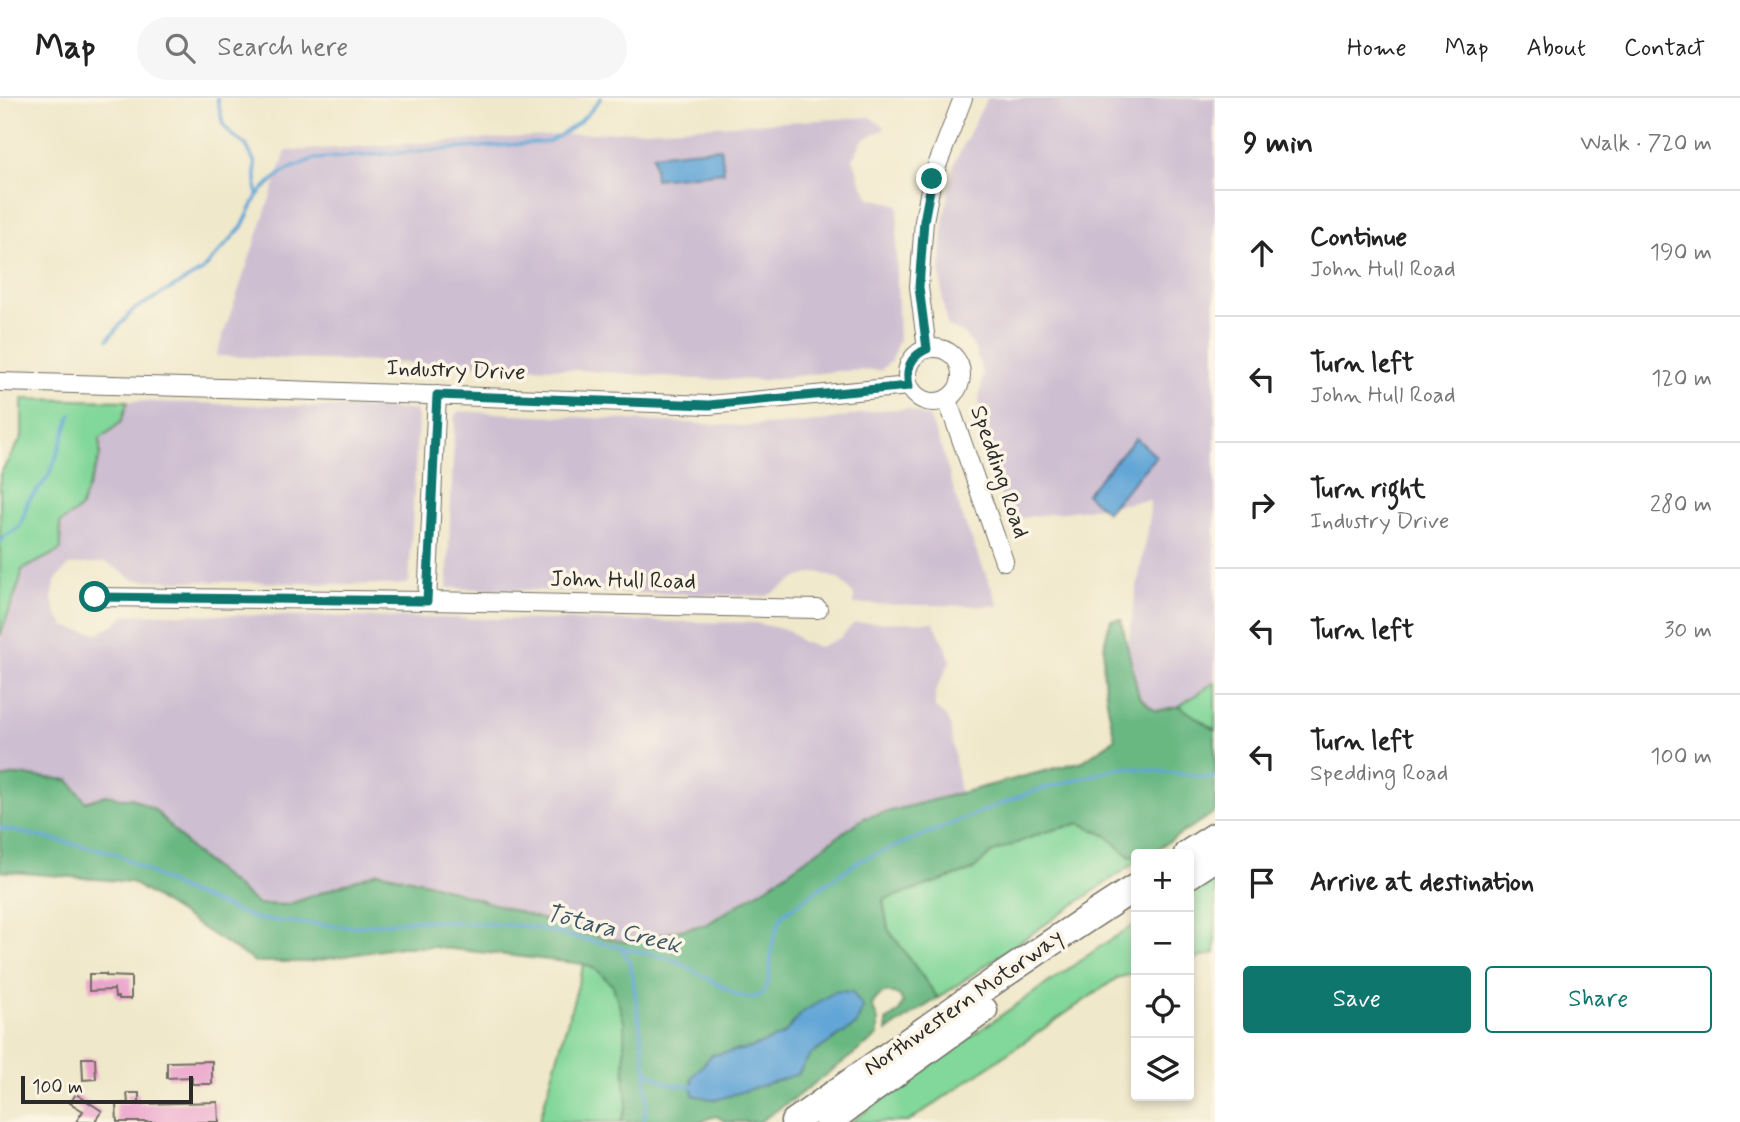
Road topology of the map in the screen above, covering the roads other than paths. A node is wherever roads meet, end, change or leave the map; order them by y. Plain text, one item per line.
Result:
1 (964, 98) edge
2 (927, 349) junction
3 (0, 383) edge
4 (909, 386) junction
5 (437, 395) junction
6 (947, 399) junction
7 (1004, 561) dead end
8 (95, 597) dead end
9 (427, 601) junction
10 (818, 609) dead end
11 (1215, 836) edge
12 (1194, 850) edge
13 (1215, 858) edge
14 (1194, 872) edge
15 (1131, 890) edge
16 (1131, 911) edge
17 (794, 1122) edge
18 (828, 1122) edge

1 - 2 street
2 - 4 street
2 - 6 street
3 - 5 street, Industry Drive
4 - 5 street, Industry Drive
4 - 6 street
5 - 9 street
6 - 7 street, Spedding Road
8 - 9 street, John Hull Road
9 - 10 street, John Hull Road
11 - 12 highway
13 - 14 highway
15 - 17 highway, Northwestern Motorway
16 - 18 highway, Northwestern Motorway

